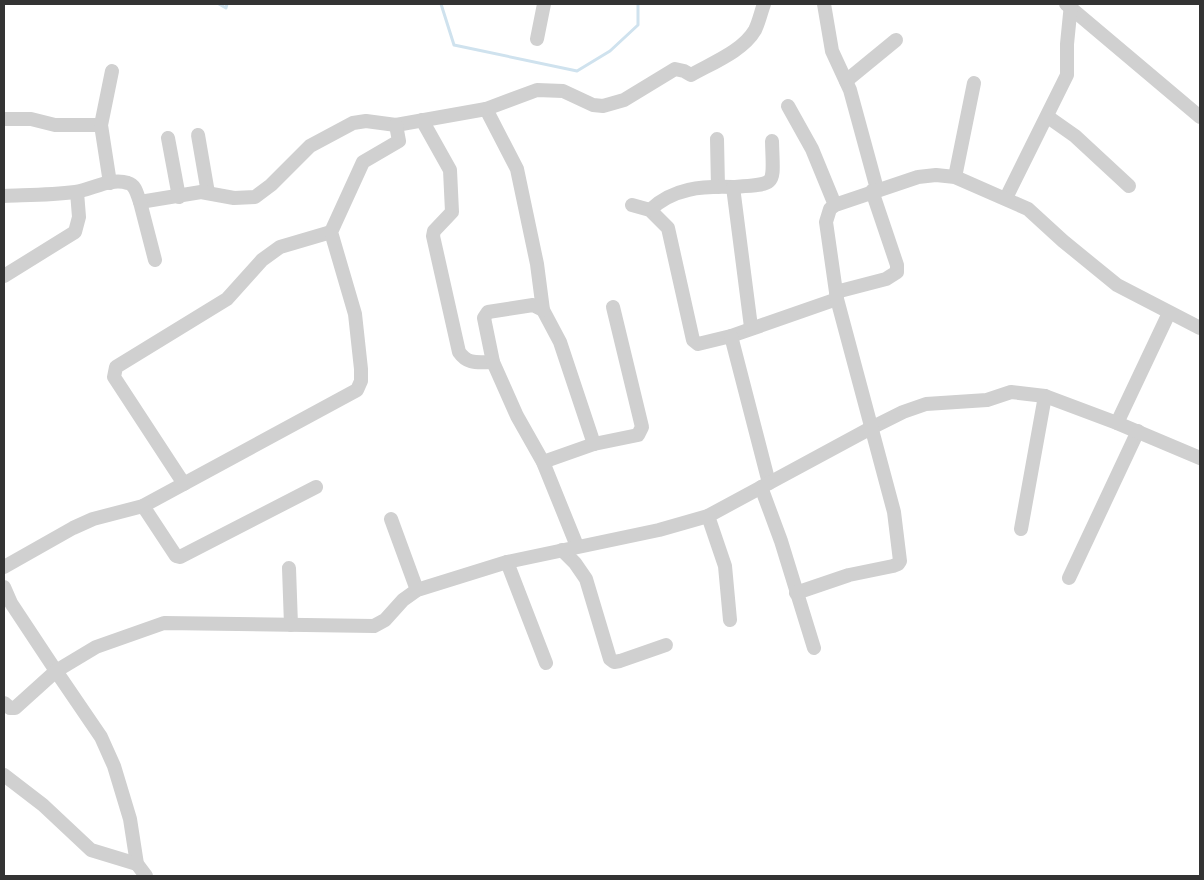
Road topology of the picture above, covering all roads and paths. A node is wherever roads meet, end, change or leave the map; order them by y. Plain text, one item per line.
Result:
1 (544, 4) edge
2 (764, 4) edge
3 (824, 4) edge
4 (1069, 5) edge
5 (537, 39) dead end
6 (896, 40) dead end
7 (112, 71) dead end
8 (846, 81) junction
9 (974, 83) dead end
10 (788, 106) dead end
11 (486, 109) junction
12 (1048, 117) junction
13 (1200, 118) edge
14 (4, 120) edge
15 (422, 120) junction
16 (102, 125) junction
17 (396, 125) junction
18 (198, 135) dead end
19 (168, 138) dead end
20 (717, 139) dead end
21 (772, 141) dead end
22 (955, 177) junction
23 (110, 183) junction
24 (1129, 186) dead end
25 (718, 187) junction
26 (733, 188) junction
27 (874, 190) junction
28 (77, 192) junction
29 (208, 193) junction
30 (4, 196) edge
31 (179, 197) junction
32 (1006, 198) junction
33 (140, 202) junction
34 (632, 205) dead end
35 (835, 205) junction
36 (650, 210) junction
37 (331, 232) junction
38 (155, 260) dead end
39 (4, 276) edge
40 (836, 295) junction
41 (613, 307) dead end
42 (543, 310) junction
43 (1169, 313) junction
44 (751, 328) junction
45 (1200, 328) edge
46 (731, 336) junction
47 (493, 362) junction
48 (1045, 396) junction
49 (1117, 423) junction
50 (871, 428) junction
51 (1138, 432) junction
52 (594, 444) junction
53 (1200, 458) edge
54 (542, 462) junction
55 (184, 484) junction
56 (765, 485) junction
57 (316, 488) dead end
58 (142, 506) junction
59 (708, 516) junction
60 (390, 519) dead end
61 (1021, 529) dead end
62 (577, 546) junction
63 (562, 550) junction
64 (507, 562) junction
65 (4, 567) edge
66 (289, 568) dead end
67 (1069, 578) dead end
68 (4, 587) edge
69 (417, 590) junction
70 (796, 593) junction
71 (7, 605) edge
72 (730, 620) dead end
73 (291, 625) junction
74 (666, 645) dead end
75 (814, 648) dead end
76 (546, 663) dead end
77 (56, 671) junction
78 (4, 703) edge
79 (4, 776) edge
80 (137, 864) junction
81 (146, 876) edge

1 - 5 street
2 - 11 street
3 - 8 street
4 - 12 street
4 - 13 street
6 - 8 street
7 - 16 street
8 - 27 street
9 - 22 street
10 - 35 street
11 - 15 street
11 - 42 street
12 - 24 street
12 - 32 street
14 - 16 street
15 - 17 street
15 - 47 street
16 - 23 street
17 - 29 street
17 - 37 street
18 - 29 street
19 - 31 street
20 - 25 street
21 - 26 street
22 - 27 street
22 - 32 street
23 - 28 street
23 - 33 street
25 - 26 street
25 - 36 street
26 - 44 street
27 - 35 street
27 - 40 street
28 - 30 street
28 - 39 street
29 - 31 street
31 - 33 street
32 - 43 street
33 - 38 street
34 - 36 street
35 - 40 street
36 - 46 street
37 - 55 street
37 - 55 street
40 - 44 street
40 - 50 street
41 - 52 street
42 - 47 street
42 - 52 street
43 - 45 street
43 - 49 street
44 - 46 street
46 - 56 street
47 - 54 street
48 - 49 street
48 - 50 street
48 - 61 street
49 - 51 street
50 - 56 street
50 - 70 street
51 - 53 street
51 - 67 street
52 - 54 street
54 - 62 street
55 - 58 street
56 - 59 street
56 - 70 street
57 - 58 street
58 - 65 street
59 - 62 street
59 - 72 street
60 - 69 street
62 - 63 street
63 - 64 street
63 - 74 street
64 - 69 street
64 - 76 street
66 - 73 street
68 - 71 street
69 - 73 street
70 - 75 street
71 - 77 street
73 - 77 street
77 - 78 street
77 - 80 street
79 - 80 street
80 - 81 street

